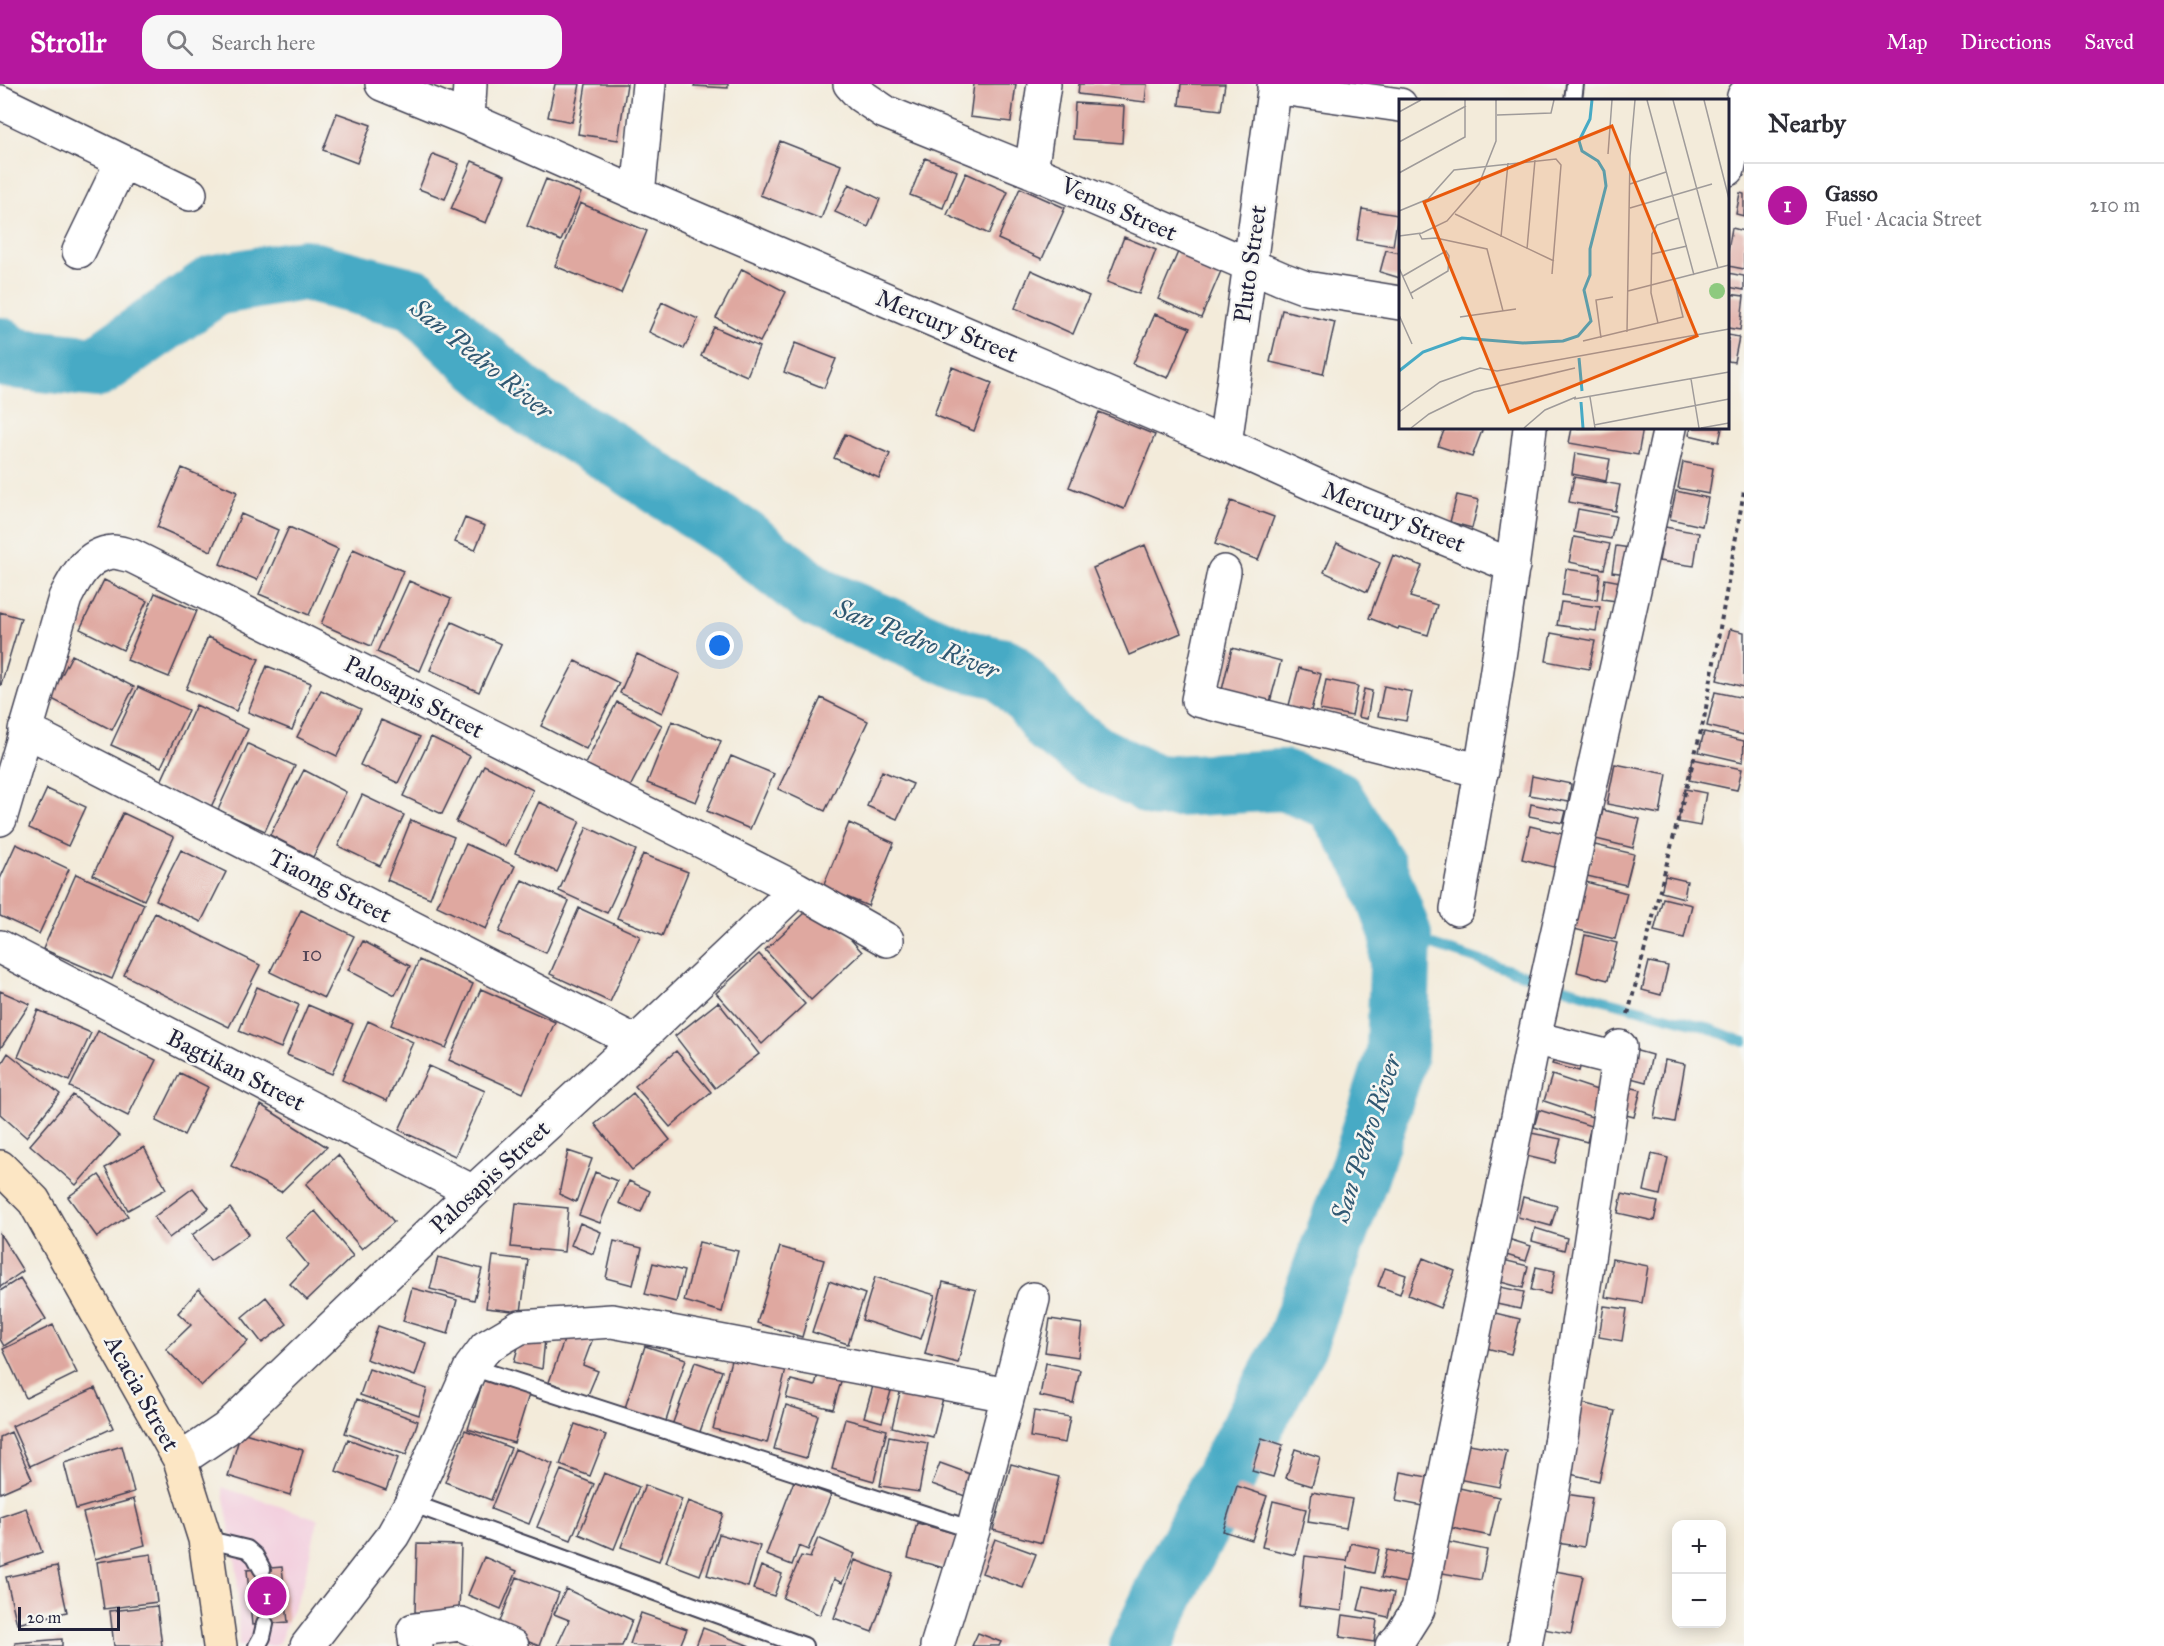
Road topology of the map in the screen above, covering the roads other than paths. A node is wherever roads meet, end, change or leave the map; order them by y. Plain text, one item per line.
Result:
1 (382, 84) edge
2 (470, 84) edge
3 (650, 84) edge
4 (850, 84) edge
5 (1044, 84) edge
6 (1575, 84) edge
7 (1275, 85) edge
8 (1744, 96) edge
9 (1573, 99) edge
10 (0, 102) edge
11 (1399, 105) edge
12 (468, 119) junction
13 (122, 162) junction
14 (1729, 164) edge
15 (1032, 171) junction
16 (190, 194) dead end
17 (638, 194) junction
18 (79, 251) dead end
19 (1249, 266) junction
20 (1399, 303) edge
21 (1530, 429) edge
22 (1670, 429) edge
23 (1225, 444) junction
24 (1513, 566) junction
25 (1224, 572) dead end
26 (25, 730) junction
27 (1482, 771) junction
28 (0, 819) edge
29 (796, 888) junction
30 (1457, 909) dead end
31 (887, 940) dead end
32 (0, 947) edge
33 (1536, 1029) junction
34 (636, 1042) junction
35 (0, 1167) edge
36 (473, 1192) junction
37 (1033, 1299) dead end
38 (471, 1366) junction
39 (1008, 1395) junction
40 (180, 1460) junction
41 (411, 1503) junction
42 (973, 1530) junction
43 (205, 1539) junction
44 (262, 1569) dead end
45 (265, 1624) dead end
46 (220, 1646) edge
47 (257, 1646) edge
48 (307, 1646) edge
49 (416, 1646) edge
50 (512, 1646) edge
51 (804, 1646) edge
52 (938, 1646) edge
53 (1392, 1646) edge
54 (1525, 1646) edge

1 - 12 street, Mercury Street
2 - 12 street
3 - 17 street
4 - 15 street, Venus Street
5 - 15 street
6 - 9 lane
7 - 11 street
7 - 19 street, Pluto Street
8 - 14 street
10 - 13 street
12 - 17 street, Mercury Street
13 - 16 street
13 - 18 street
15 - 19 street, Venus Street
17 - 23 street, Mercury Street
19 - 20 street, Venus Street
19 - 23 street, Pluto Street
21 - 24 street
22 - 33 street
23 - 24 street, Mercury Street
24 - 27 street
25 - 27 street
26 - 28 street
26 - 29 street, Palosapis Street
26 - 34 street, Tiaong Street
27 - 30 street
29 - 31 street, Palosapis Street
29 - 34 street, Palosapis Street
32 - 36 street, Bagtikan Street
33 - 53 street
33 - 54 street
34 - 36 street, Palosapis Street
35 - 40 main road, Acacia Street
36 - 40 street, Palosapis Street
37 - 39 street
38 - 39 street
38 - 41 street
38 - 42 lane
39 - 42 street
40 - 43 main road, Acacia Street
41 - 48 street
41 - 51 lane
42 - 52 street
43 - 44 lane
43 - 46 main road, Acacia Street
45 - 47 lane
49 - 50 street

